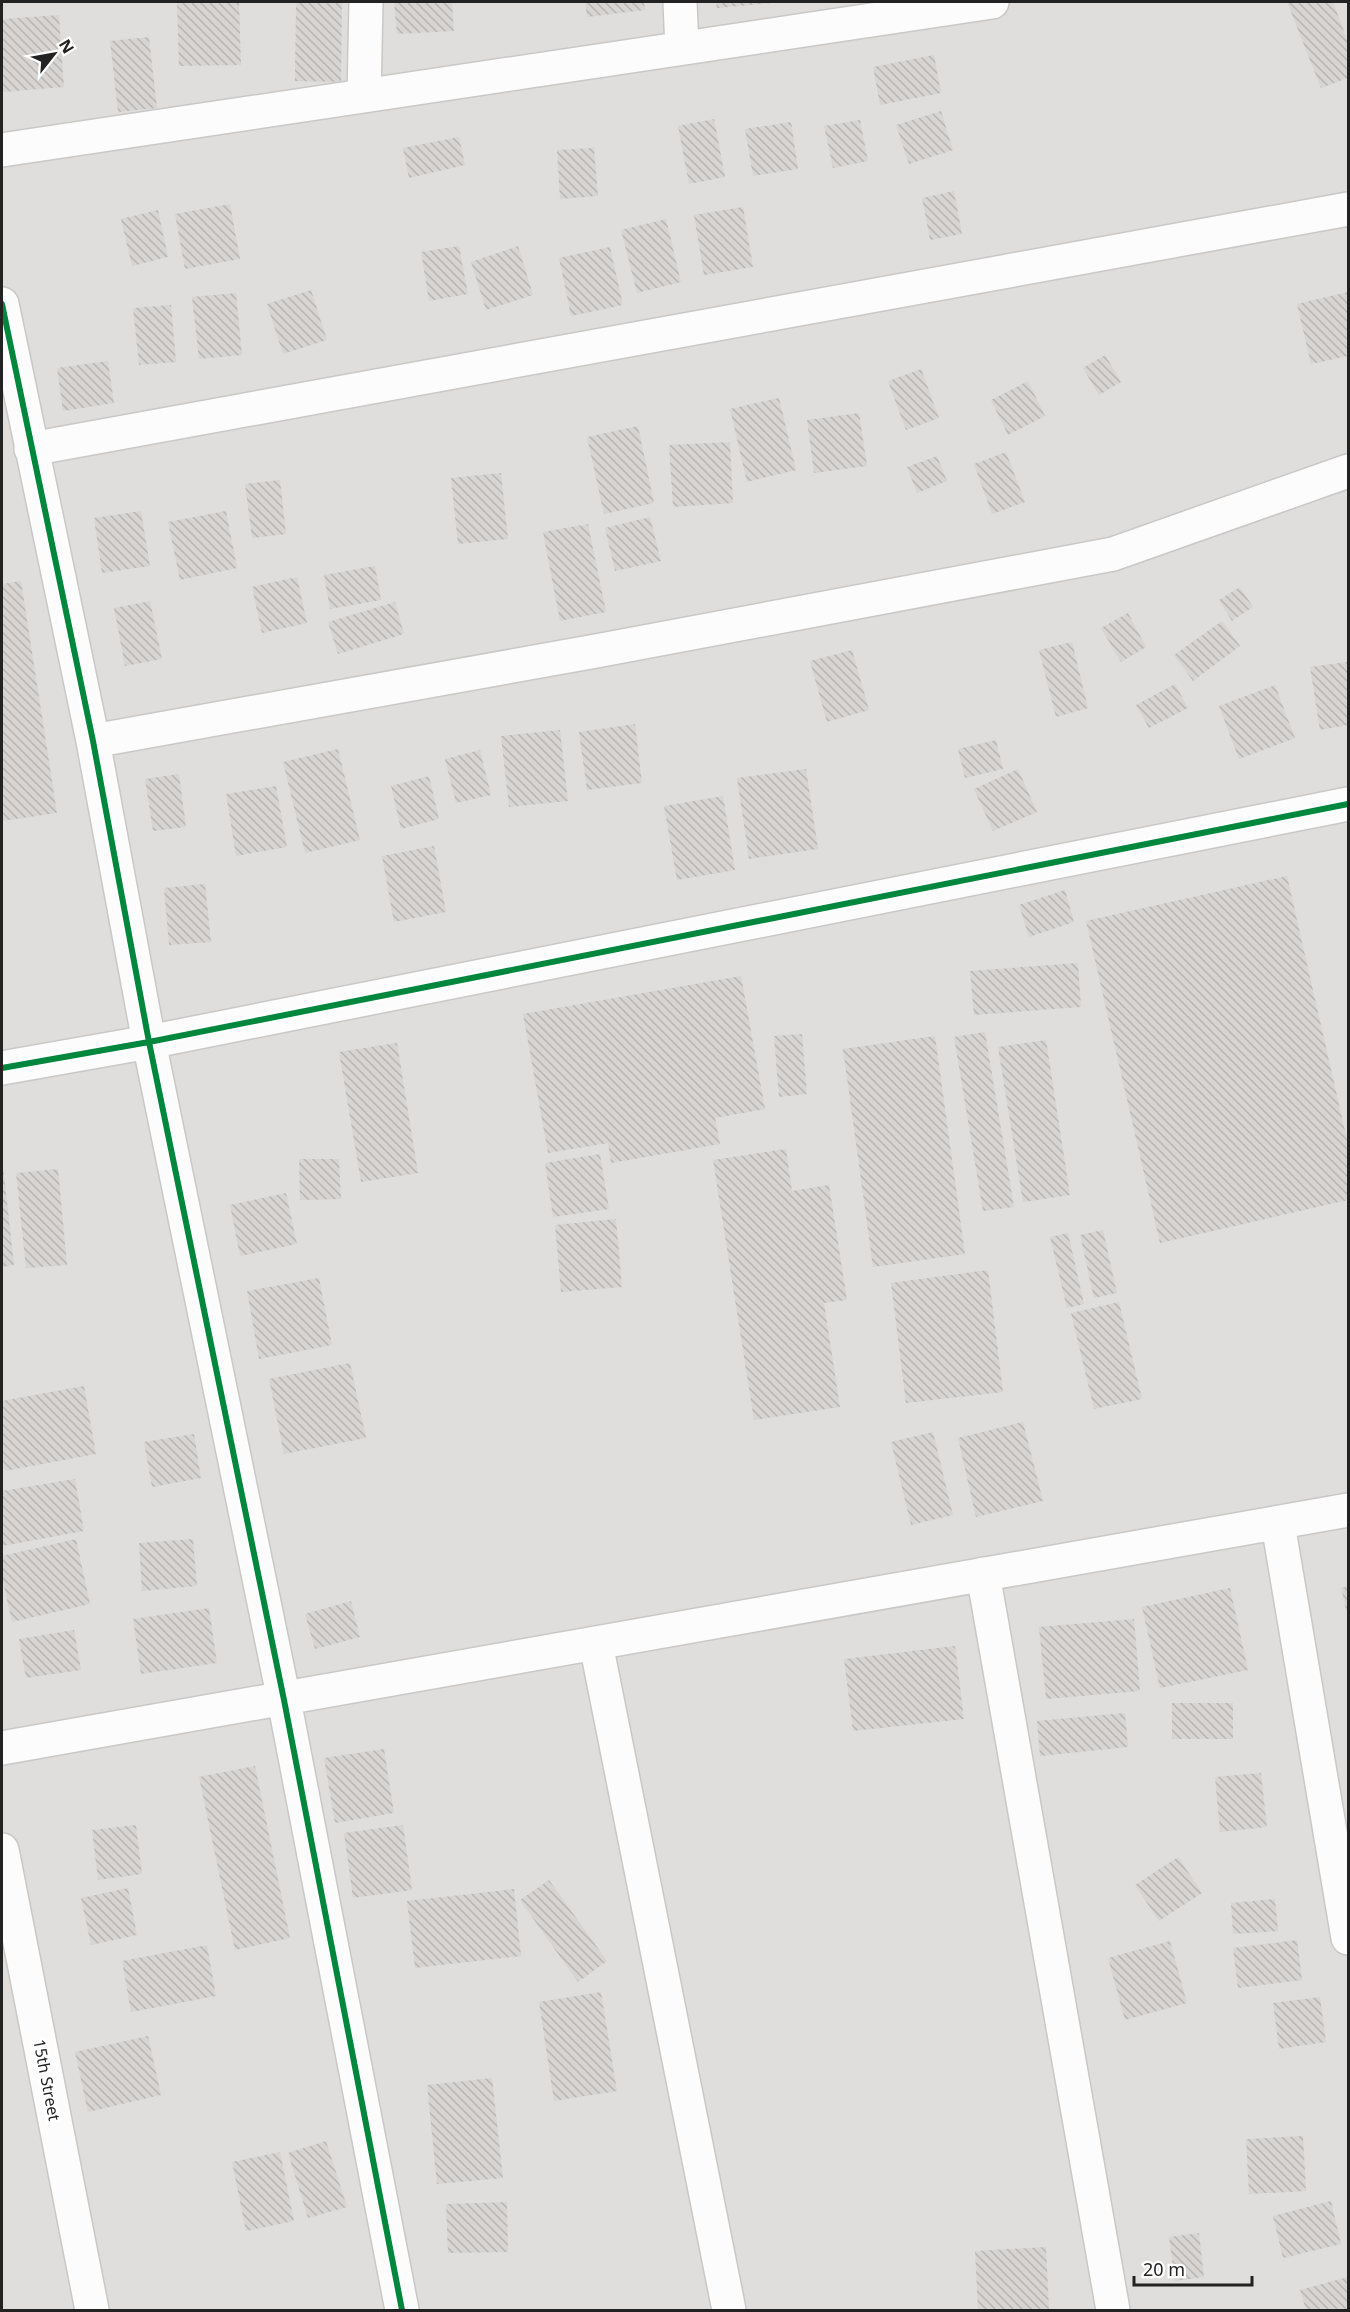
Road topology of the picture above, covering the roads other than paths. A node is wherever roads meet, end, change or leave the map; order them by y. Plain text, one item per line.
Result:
1 (366, 2) edge
2 (680, 2) edge
3 (992, 2) edge
4 (682, 48) junction
5 (364, 96) junction
6 (2, 150) edge
7 (1348, 209) edge
8 (2, 304) edge
9 (31, 449) junction
10 (1348, 471) edge
11 (93, 741) junction
12 (1348, 804) edge
13 (149, 1042) junction
14 (2, 1068) edge
15 (1348, 1510) edge
16 (1278, 1524) junction
17 (984, 1574) junction
18 (596, 1644) junction
19 (284, 1700) junction
20 (2, 1748) edge
21 (2, 1850) edge
22 (1348, 1938) edge
23 (92, 2310) edge
24 (402, 2310) edge
25 (729, 2310) edge
26 (1113, 2310) edge

1 - 5 street
2 - 4 street
3 - 4 street
4 - 5 street
5 - 6 street
7 - 9 street
8 - 9 street
9 - 11 street
10 - 11 street
11 - 13 street
12 - 13 street
13 - 14 street
13 - 19 street
15 - 16 street
16 - 17 street
16 - 22 street
17 - 18 street
17 - 26 street
18 - 19 street
18 - 25 street
19 - 20 street
19 - 24 street
21 - 23 street, 15th Street

